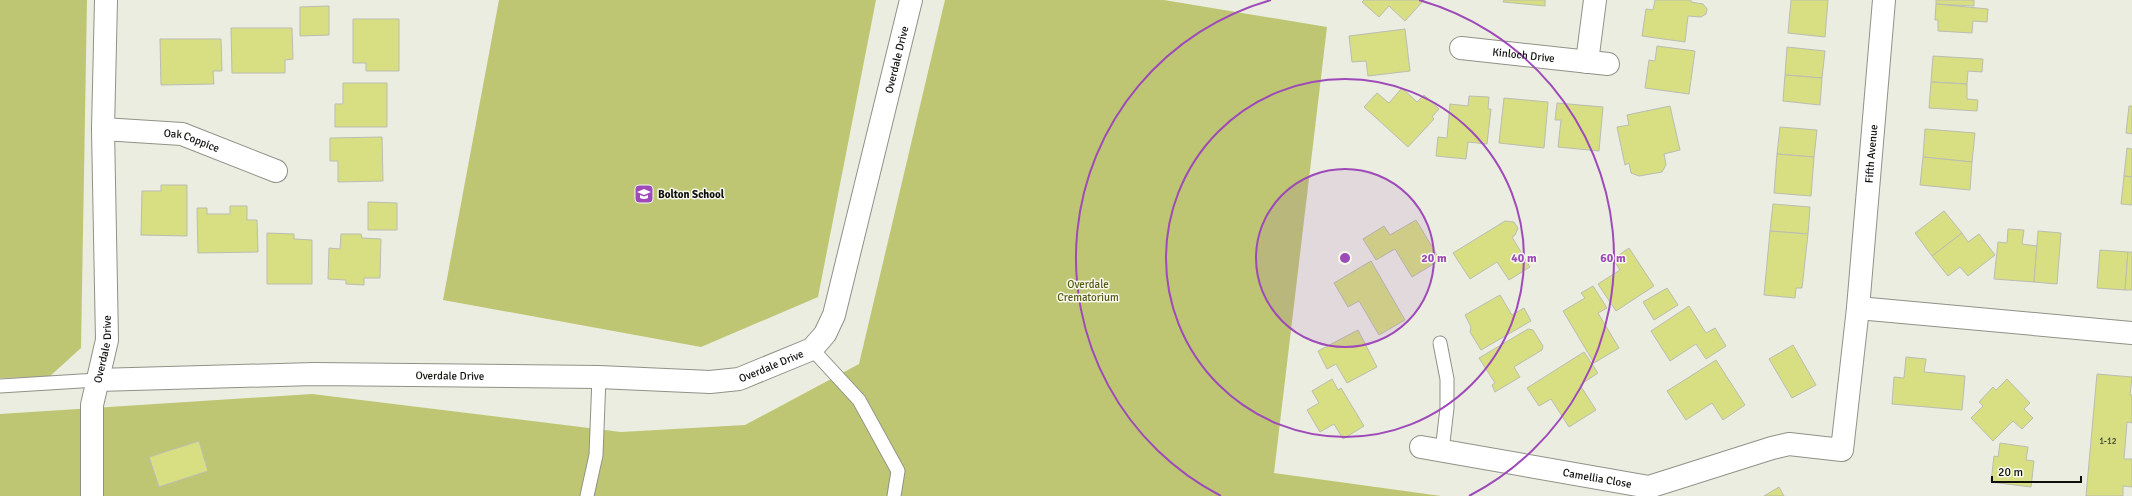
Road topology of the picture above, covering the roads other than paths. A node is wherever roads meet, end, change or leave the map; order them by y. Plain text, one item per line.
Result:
1 (106, 0) edge
2 (911, 0) edge
3 (1595, 0) edge
4 (1884, 0) edge
5 (1461, 48) dead end
6 (1587, 62) junction
7 (1608, 64) dead end
8 (104, 129) junction
9 (276, 171) dead end
10 (1858, 308) junction
11 (2132, 333) edge
12 (1440, 344) dead end
13 (812, 349) junction
14 (598, 377) junction
15 (97, 380) junction
16 (0, 386) edge
17 (1421, 447) dead end
18 (1842, 450) joint
19 (1442, 451) junction
20 (92, 496) edge
21 (587, 496) edge
22 (894, 496) edge

1 - 8 street, Overdale Drive
2 - 13 street, Overdale Drive
3 - 6 street
4 - 10 street, Fifth Avenue
5 - 6 street, Kinloch Drive
6 - 7 street, Kinloch Drive
8 - 9 street, Oak Coppice
8 - 15 street, Overdale Drive
10 - 11 street
10 - 18 street, Fifth Avenue
12 - 19 lane
13 - 14 street, Overdale Drive
13 - 22 lane
14 - 15 street, Overdale Drive
14 - 21 lane
15 - 16 lane
15 - 20 street
17 - 19 street, Camellia Close
18 - 19 street, Camellia Close

